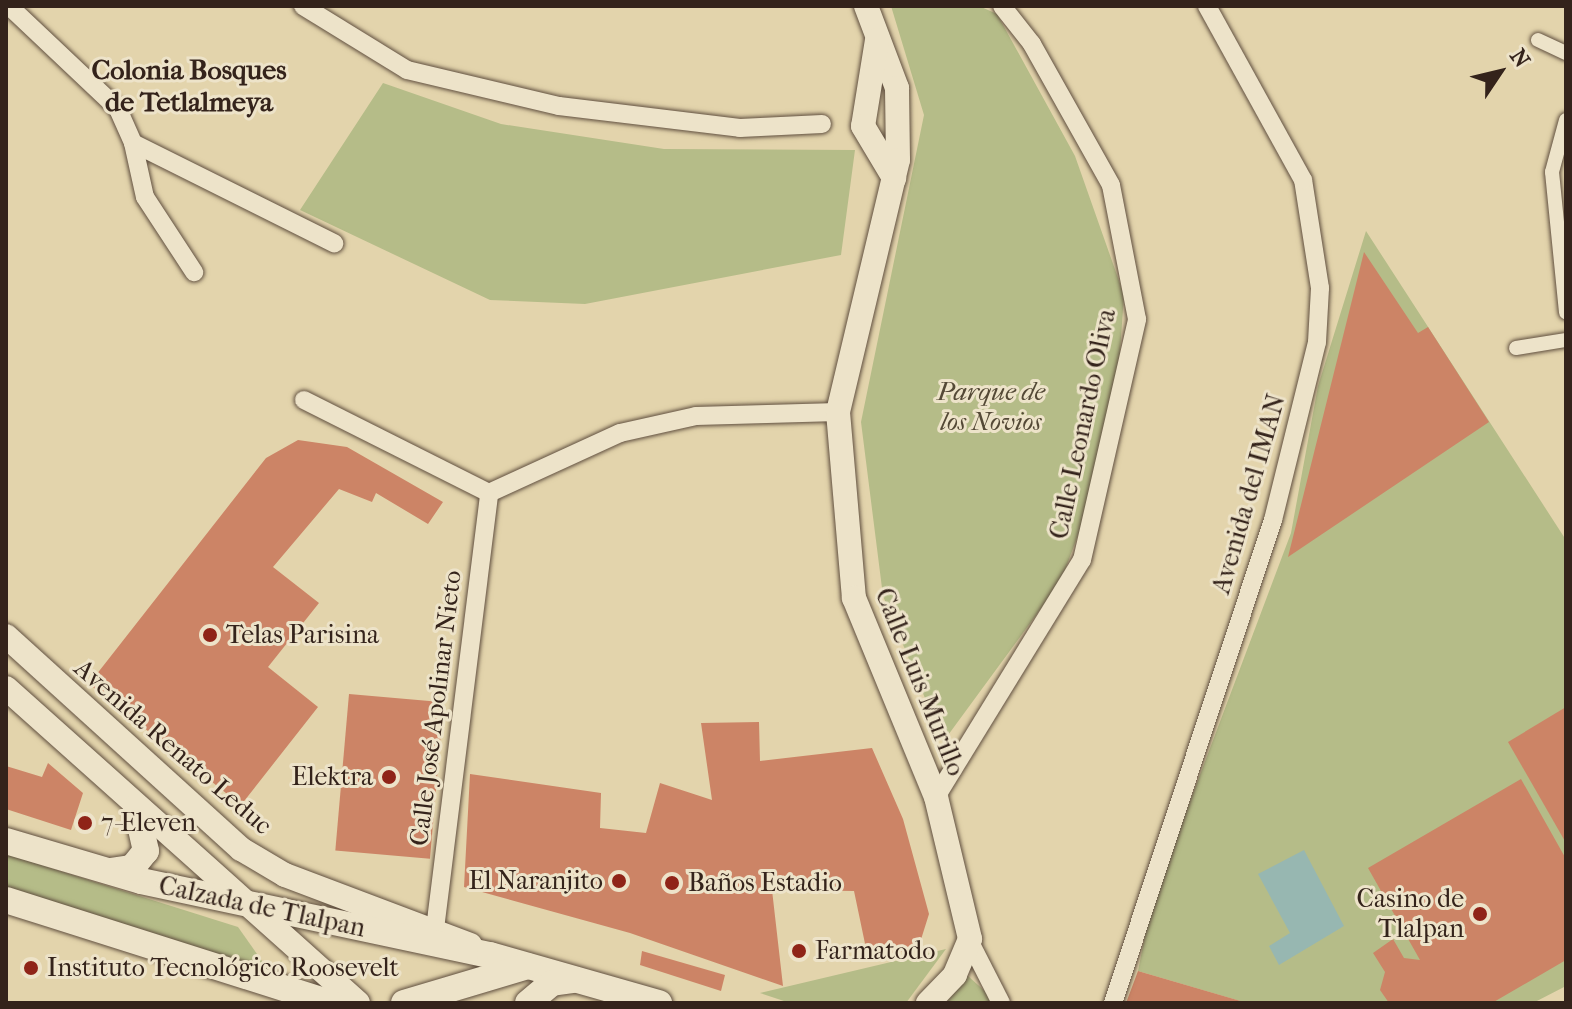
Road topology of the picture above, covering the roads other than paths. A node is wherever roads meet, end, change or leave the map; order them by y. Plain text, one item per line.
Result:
1 (9, 6) edge
2 (303, 6) edge
3 (866, 6) edge
4 (1002, 6) edge
5 (1207, 6) edge
6 (877, 40) junction
7 (1538, 40) dead end
8 (1566, 53) edge
9 (1566, 120) edge
10 (822, 124) dead end
11 (133, 143) junction
12 (894, 178) junction
13 (1560, 237) edge
14 (334, 243) dead end
15 (194, 272) dead end
16 (1566, 312) edge
17 (1566, 340) edge
18 (1516, 348) dead end
19 (304, 400) dead end
20 (838, 412) junction
21 (489, 493) junction
22 (6, 636) edge
23 (6, 688) edge
24 (936, 797) junction
25 (136, 807) junction
26 (6, 841) edge
27 (107, 871) junction
28 (6, 900) edge
29 (255, 908) junction
30 (435, 929) junction
31 (971, 944) junction
32 (490, 955) junction
33 (531, 965) junction
34 (578, 980) junction
35 (331, 1003) edge
36 (358, 1003) edge
37 (404, 1003) edge
38 (528, 1003) edge
39 (659, 1003) edge
40 (928, 1003) edge
41 (1001, 1003) edge
42 (1113, 1003) edge

1 - 11 street
2 - 10 street
3 - 6 street, Calle Luis Murillo
4 - 24 street, Calle Leonardo Oliva
5 - 42 street, Avenida del IMAN
6 - 12 street, Calle Luis Murillo
6 - 12 street, Calle Luis Murillo
7 - 8 street
9 - 13 street
11 - 14 street
11 - 15 street
12 - 20 street, Calle Luis Murillo
13 - 16 street
17 - 18 street
19 - 21 street
20 - 21 street
20 - 24 street, Calle Luis Murillo
21 - 30 street, Calle José Apolinar Nieto
22 - 30 street, Avenida Renato Leduc
23 - 25 street
24 - 31 street, Calle Luis Murillo
25 - 27 main road
25 - 29 street
26 - 27 main road, Calzada de Tlalpan
27 - 29 main road, Calzada de Tlalpan
28 - 35 main road
29 - 32 main road, Calzada de Tlalpan
29 - 36 street
30 - 32 street, Avenida Renato Leduc
31 - 40 street
31 - 41 street
32 - 33 main road, Calzada de Tlalpan
33 - 34 main road, Calzada de Tlalpan
33 - 37 main road
34 - 38 main road
34 - 39 main road, Calzada de Tlalpan

